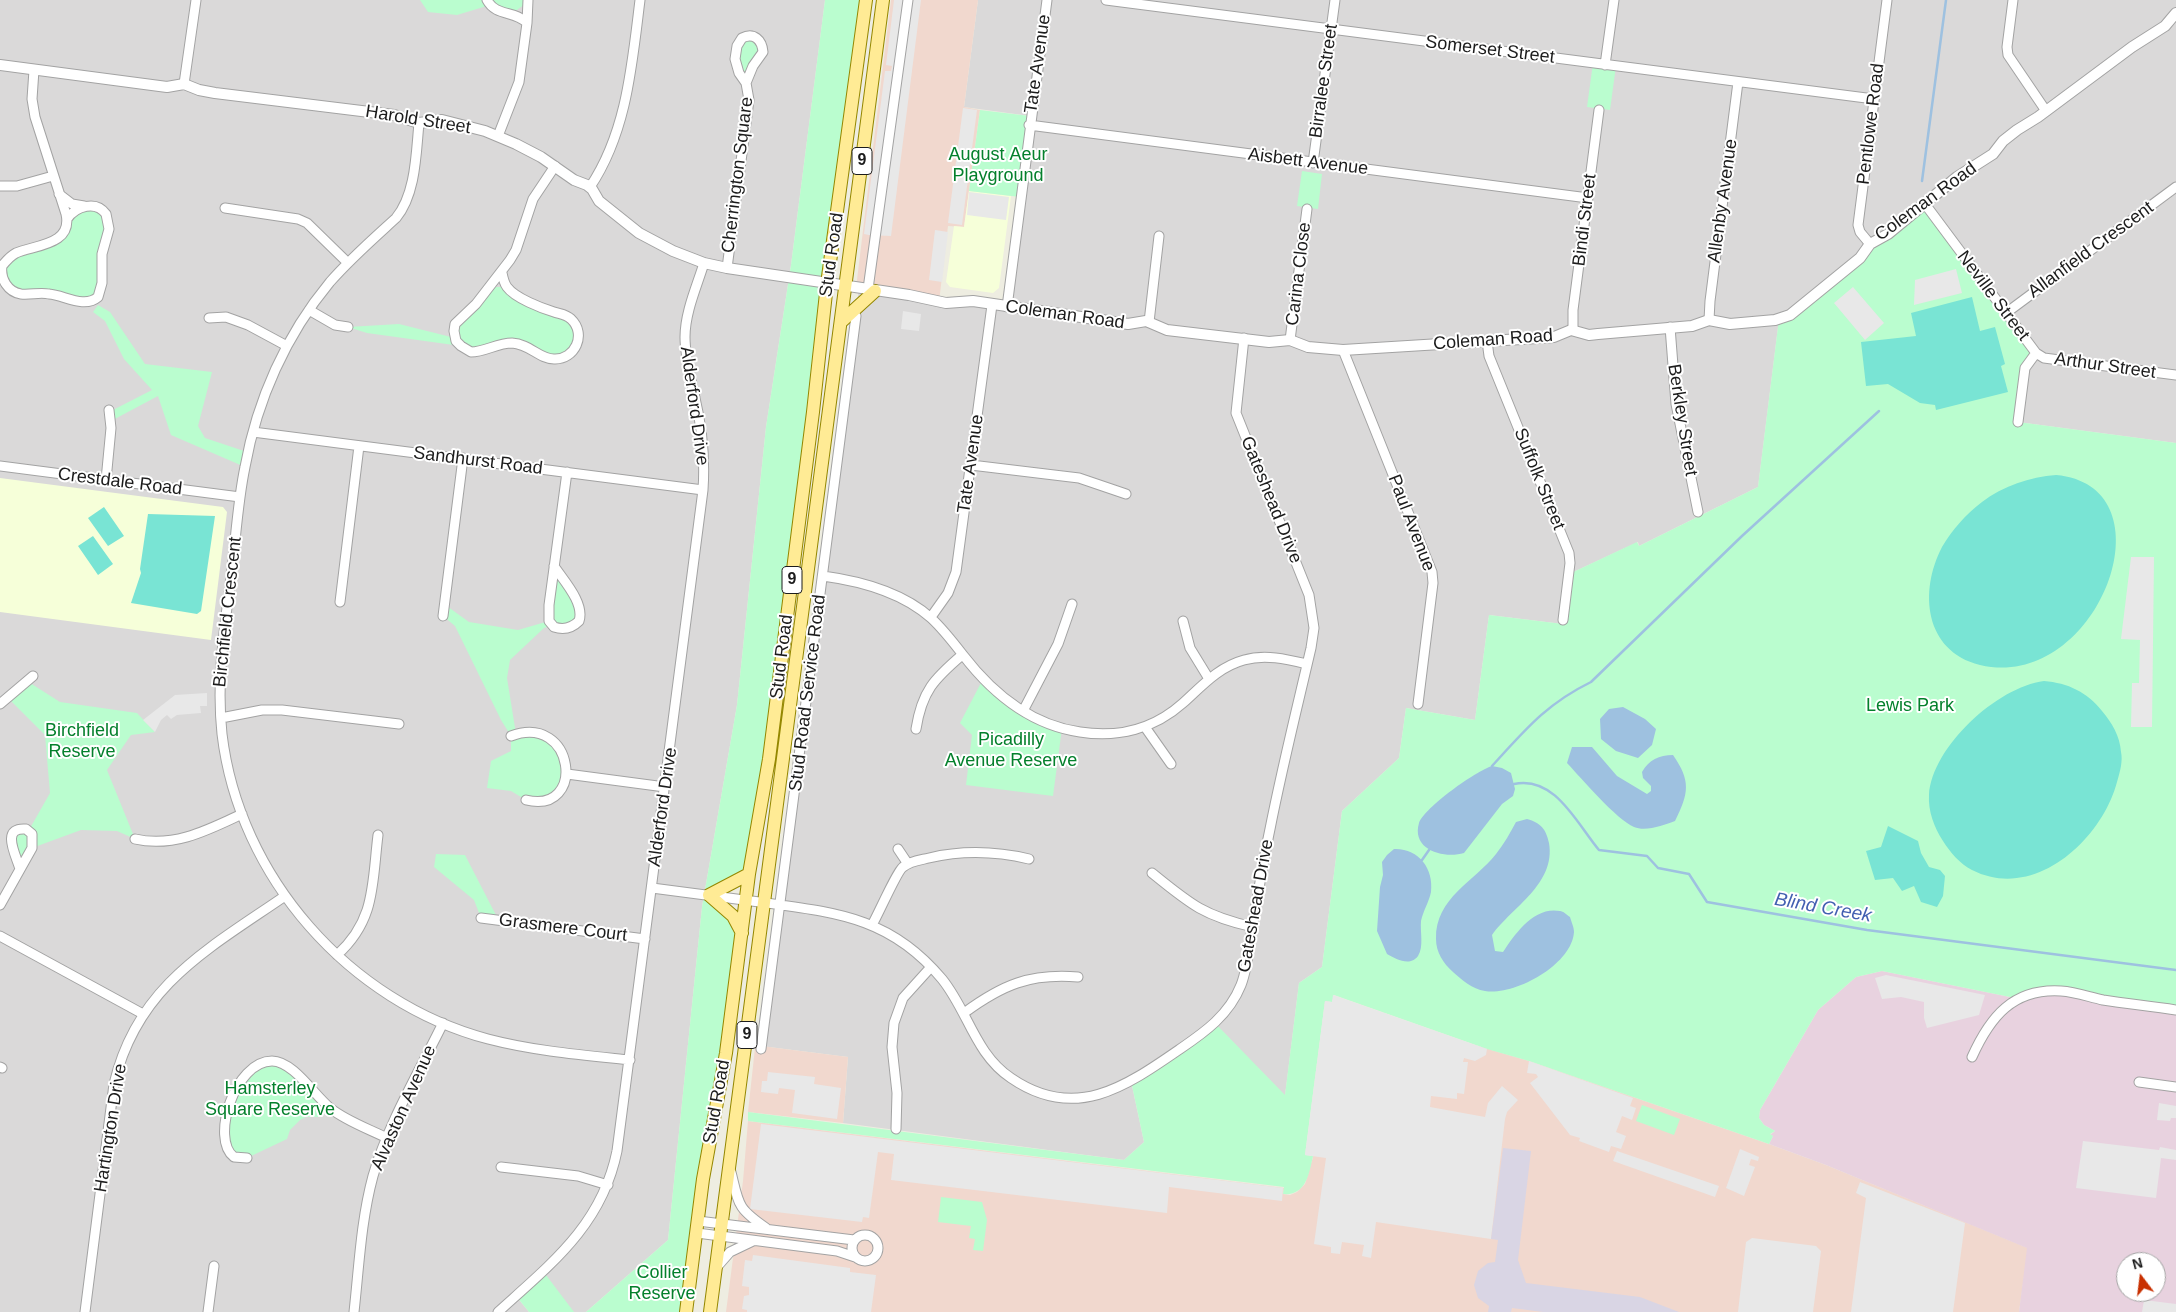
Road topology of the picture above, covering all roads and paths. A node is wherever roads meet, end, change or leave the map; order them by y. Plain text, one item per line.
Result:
1 (196, 0) edge
2 (487, 0) edge
3 (640, 0) edge
4 (866, 0) edge
5 (883, 0) edge
6 (908, 0) edge
7 (1047, 0) edge
8 (1106, 0) edge
9 (1334, 0) edge
10 (1614, 0) edge
11 (1887, 0) edge
12 (2013, 0) edge
13 (528, 1) edge
14 (510, 13) junction
15 (2176, 13) edge
16 (528, 23) junction
17 (1330, 29) junction
18 (1605, 64) junction
19 (0, 66) edge
20 (34, 70) junction
21 (1738, 82) junction
22 (746, 83) junction
23 (184, 84) junction
24 (1874, 99) junction
25 (1599, 110) dead end
26 (2046, 111) junction
27 (419, 123) junction
28 (1029, 125) junction
29 (498, 136) junction
30 (1313, 162) junction
31 (555, 166) junction
32 (53, 176) junction
33 (0, 186) edge
34 (590, 187) junction
35 (2176, 187) edge
36 (57, 192) junction
37 (1588, 198) junction
38 (1925, 204) junction
39 (84, 206) junction
40 (225, 208) dead end
41 (1307, 209) dead end
42 (67, 219) junction
43 (1159, 236) dead end
44 (1870, 244) junction
45 (348, 262) junction
46 (704, 262) junction
47 (727, 268) junction
48 (502, 273) junction
49 (827, 284) junction
50 (846, 286) junction
51 (488, 288) junction
52 (508, 289) junction
53 (871, 290) junction
54 (992, 305) junction
55 (1007, 307) junction
56 (309, 310) junction
57 (2006, 313) junction
58 (856, 316) dead end
59 (209, 318) dead end
60 (1709, 320) junction
61 (841, 322) junction
62 (1149, 322) junction
63 (348, 327) dead end
64 (1670, 327) junction
65 (1573, 330) junction
66 (839, 336) junction
67 (854, 337) junction
68 (1244, 338) junction
69 (1290, 340) junction
70 (1487, 341) junction
71 (287, 346) junction
72 (1343, 350) junction
73 (2036, 353) junction
74 (2176, 375) edge
75 (108, 410) dead end
76 (2018, 422) dead end
77 (253, 432) junction
78 (359, 446) junction
79 (463, 458) junction
80 (971, 465) junction
81 (0, 466) edge
82 (567, 472) junction
83 (106, 480) junction
84 (703, 490) junction
85 (1126, 494) dead end
86 (240, 497) junction
87 (1698, 512) dead end
88 (554, 566) junction
89 (823, 576) junction
90 (340, 602) dead end
91 (1072, 604) dead end
92 (443, 616) dead end
93 (931, 617) junction
94 (1563, 620) dead end
95 (1183, 621) dead end
96 (962, 655) junction
97 (1307, 664) junction
98 (33, 676) dead end
99 (1209, 679) junction
100 (0, 704) edge
101 (1418, 704) dead end
102 (1024, 711) junction
103 (221, 718) junction
104 (399, 724) dead end
105 (1145, 728) junction
106 (916, 730) dead end
107 (512, 736) dead end
108 (1171, 764) dead end
109 (567, 774) junction
110 (666, 787) junction
111 (526, 800) dead end
112 (242, 814) junction
113 (378, 835) dead end
114 (135, 839) dead end
115 (898, 849) dead end
116 (1029, 859) dead end
117 (908, 864) junction
118 (20, 869) dead end
119 (1152, 873) dead end
120 (749, 874) junction
121 (652, 888) junction
122 (709, 895) junction
123 (285, 896) junction
124 (746, 900) junction
125 (764, 902) junction
126 (780, 904) junction
127 (0, 905) edge
128 (480, 918) dead end
129 (872, 925) junction
130 (1253, 927) junction
131 (742, 933) junction
132 (0, 936) edge
133 (646, 938) junction
134 (338, 955) junction
135 (931, 967) junction
136 (1078, 977) dead end
137 (2176, 1010) edge
138 (964, 1013) junction
139 (142, 1014) junction
140 (443, 1023) junction
141 (761, 1048) dead end
142 (1972, 1057) dead end
143 (630, 1060) junction
144 (2139, 1082) dead end
145 (2176, 1087) edge
146 (896, 1129) dead end
147 (387, 1138) junction
148 (247, 1158) dead end
149 (501, 1167) dead end
150 (729, 1167) junction
151 (608, 1185) junction
152 (697, 1227) junction
153 (768, 1229) junction
154 (721, 1230) junction
155 (854, 1240) junction
156 (754, 1241) junction
157 (855, 1257) junction
158 (214, 1266) dead end
159 (716, 1268) junction
160 (85, 1312) edge
161 (208, 1312) edge
162 (354, 1312) edge
163 (498, 1312) edge
164 (686, 1312) edge
165 (710, 1312) edge

1 - 23 street
2 - 14 street
3 - 34 street
4 - 49 main road, Stud Road / 9
5 - 50 main road, Stud Road / 9
6 - 53 street
7 - 28 street, Tate Avenue
8 - 17 street, Somerset Street
9 - 17 street, Birralee Street
10 - 18 street
11 - 24 street, Pentlowe Road
12 - 26 street
13 - 14 street
13 - 16 street
14 - 16 street
15 - 26 street, Coleman Road
16 - 29 street
17 - 18 street, Somerset Street
17 - 30 street, Birralee Street
18 - 21 street, Somerset Street
19 - 20 street, Harold Street
20 - 23 street, Harold Street
20 - 32 street
21 - 24 street, Somerset Street
21 - 60 street, Allenby Avenue
22 - 22 street, Cherrington Square
22 - 47 street, Cherrington Square
23 - 27 street, Harold Street
24 - 44 street, Pentlowe Road
25 - 37 street, Bindi Street
26 - 38 street, Coleman Road
27 - 29 street, Harold Street
27 - 45 street, Birchfield Crescent
28 - 30 street, Aisbett Avenue
28 - 55 street, Tate Avenue
29 - 31 street, Harold Street
30 - 37 street, Aisbett Avenue
31 - 34 street, Harold Street
31 - 48 street
32 - 33 street
32 - 36 street
34 - 46 street, Harold Street
35 - 57 street, Allanfield Crescent
36 - 39 street
36 - 42 street
37 - 65 street, Bindi Street
38 - 44 street, Coleman Road
38 - 57 street, Neville Street
39 - 42 street
39 - 42 street
40 - 45 street
41 - 69 street, Carina Close
43 - 62 street
44 - 60 street, Coleman Road
45 - 56 street, Birchfield Crescent
46 - 47 street, Harold Street
46 - 84 street, Alderford Drive
47 - 49 street, Harold Street
48 - 51 street
48 - 52 street
49 - 50 street, Coleman Road
49 - 120 main road, Stud Road / 9
50 - 53 street, Coleman Road
50 - 61 main road, Stud Road / 9
51 - 52 street
51 - 52 street
53 - 54 street, Coleman Road
53 - 61 main road
54 - 55 street, Coleman Road
54 - 80 street, Tate Avenue
55 - 62 street, Coleman Road
56 - 63 street
56 - 71 street, Birchfield Crescent
57 - 73 street, Neville Street
58 - 67 street, Stud Road Service Road
59 - 71 street
60 - 64 street, Coleman Road
61 - 66 main road, Stud Road / 9
62 - 68 street, Coleman Road
64 - 65 street, Coleman Road
64 - 87 street, Berkley Street
65 - 70 street, Coleman Road
66 - 67 street
66 - 125 main road, Stud Road / 9
67 - 89 street, Stud Road Service Road
68 - 69 street, Coleman Road
68 - 97 street, Gateshead Drive
69 - 72 street, Coleman Road
70 - 72 street, Coleman Road
70 - 94 street, Suffolk Street
71 - 77 street, Birchfield Crescent
72 - 101 street, Paul Avenue
73 - 74 street, Arthur Street
73 - 76 street, Neville Street
75 - 83 street
77 - 78 street, Sandhurst Road
77 - 86 street, Birchfield Crescent
78 - 79 street, Sandhurst Road
78 - 90 street
79 - 82 street, Sandhurst Road
79 - 92 street
80 - 85 street
80 - 93 street, Tate Avenue
81 - 83 street, Crestdale Road
82 - 84 street, Sandhurst Road
82 - 88 street
83 - 86 street, Crestdale Road
84 - 110 street, Alderford Drive
86 - 103 street, Birchfield Crescent
88 - 88 street
89 - 93 street
89 - 126 street, Stud Road Service Road
91 - 102 street
93 - 96 street
95 - 99 street
96 - 102 street
96 - 106 street
97 - 99 street
97 - 130 street, Gateshead Drive
98 - 100 street
99 - 105 street
102 - 105 street
103 - 104 street
103 - 112 street, Birchfield Crescent
105 - 108 street
107 - 109 street
109 - 110 street
109 - 111 street
110 - 121 street, Alderford Drive
112 - 114 street
112 - 123 street, Birchfield Crescent
113 - 134 street
115 - 117 street
116 - 117 street
117 - 129 street
118 - 127 street
119 - 130 street
120 - 122 main road
120 - 124 main road, Stud Road / 9
121 - 122 street, Gateshead Drive
121 - 133 street, Alderford Drive
122 - 124 street, Gateshead Drive
122 - 131 main road
123 - 134 street, Birchfield Crescent
123 - 139 street, Hartington Drive
124 - 125 street, Gateshead Drive
124 - 131 main road, Stud Road / 9
125 - 126 street, Gateshead Drive
125 - 150 main road, Stud Road / 9
126 - 129 street, Gateshead Drive
126 - 141 street, Stud Road Service Road
128 - 133 street, Grasmere Court
129 - 135 street, Gateshead Drive
130 - 138 street, Gateshead Drive
131 - 152 main road, Stud Road / 9
132 - 139 street
133 - 143 street, Alderford Drive
134 - 140 street, Birchfield Crescent
135 - 138 street, Gateshead Drive
135 - 146 street
136 - 138 street
137 - 142 street
139 - 160 street, Hartington Drive
140 - 143 street, Birchfield Crescent
140 - 147 street, Alvaston Avenue
143 - 151 street, Alderford Drive
144 - 145 street
147 - 148 street
147 - 162 street, Alvaston Avenue
149 - 151 street
150 - 153 street
150 - 154 main road, Stud Road / 9
151 - 163 street, Alderford Drive
152 - 154 street
152 - 164 main road, Stud Road / 9
153 - 154 street
153 - 155 street
154 - 156 street
154 - 159 main road, Stud Road / 9
155 - 157 street
155 - 157 street
156 - 157 street
156 - 159 street
158 - 161 street
159 - 165 main road, Stud Road / 9

